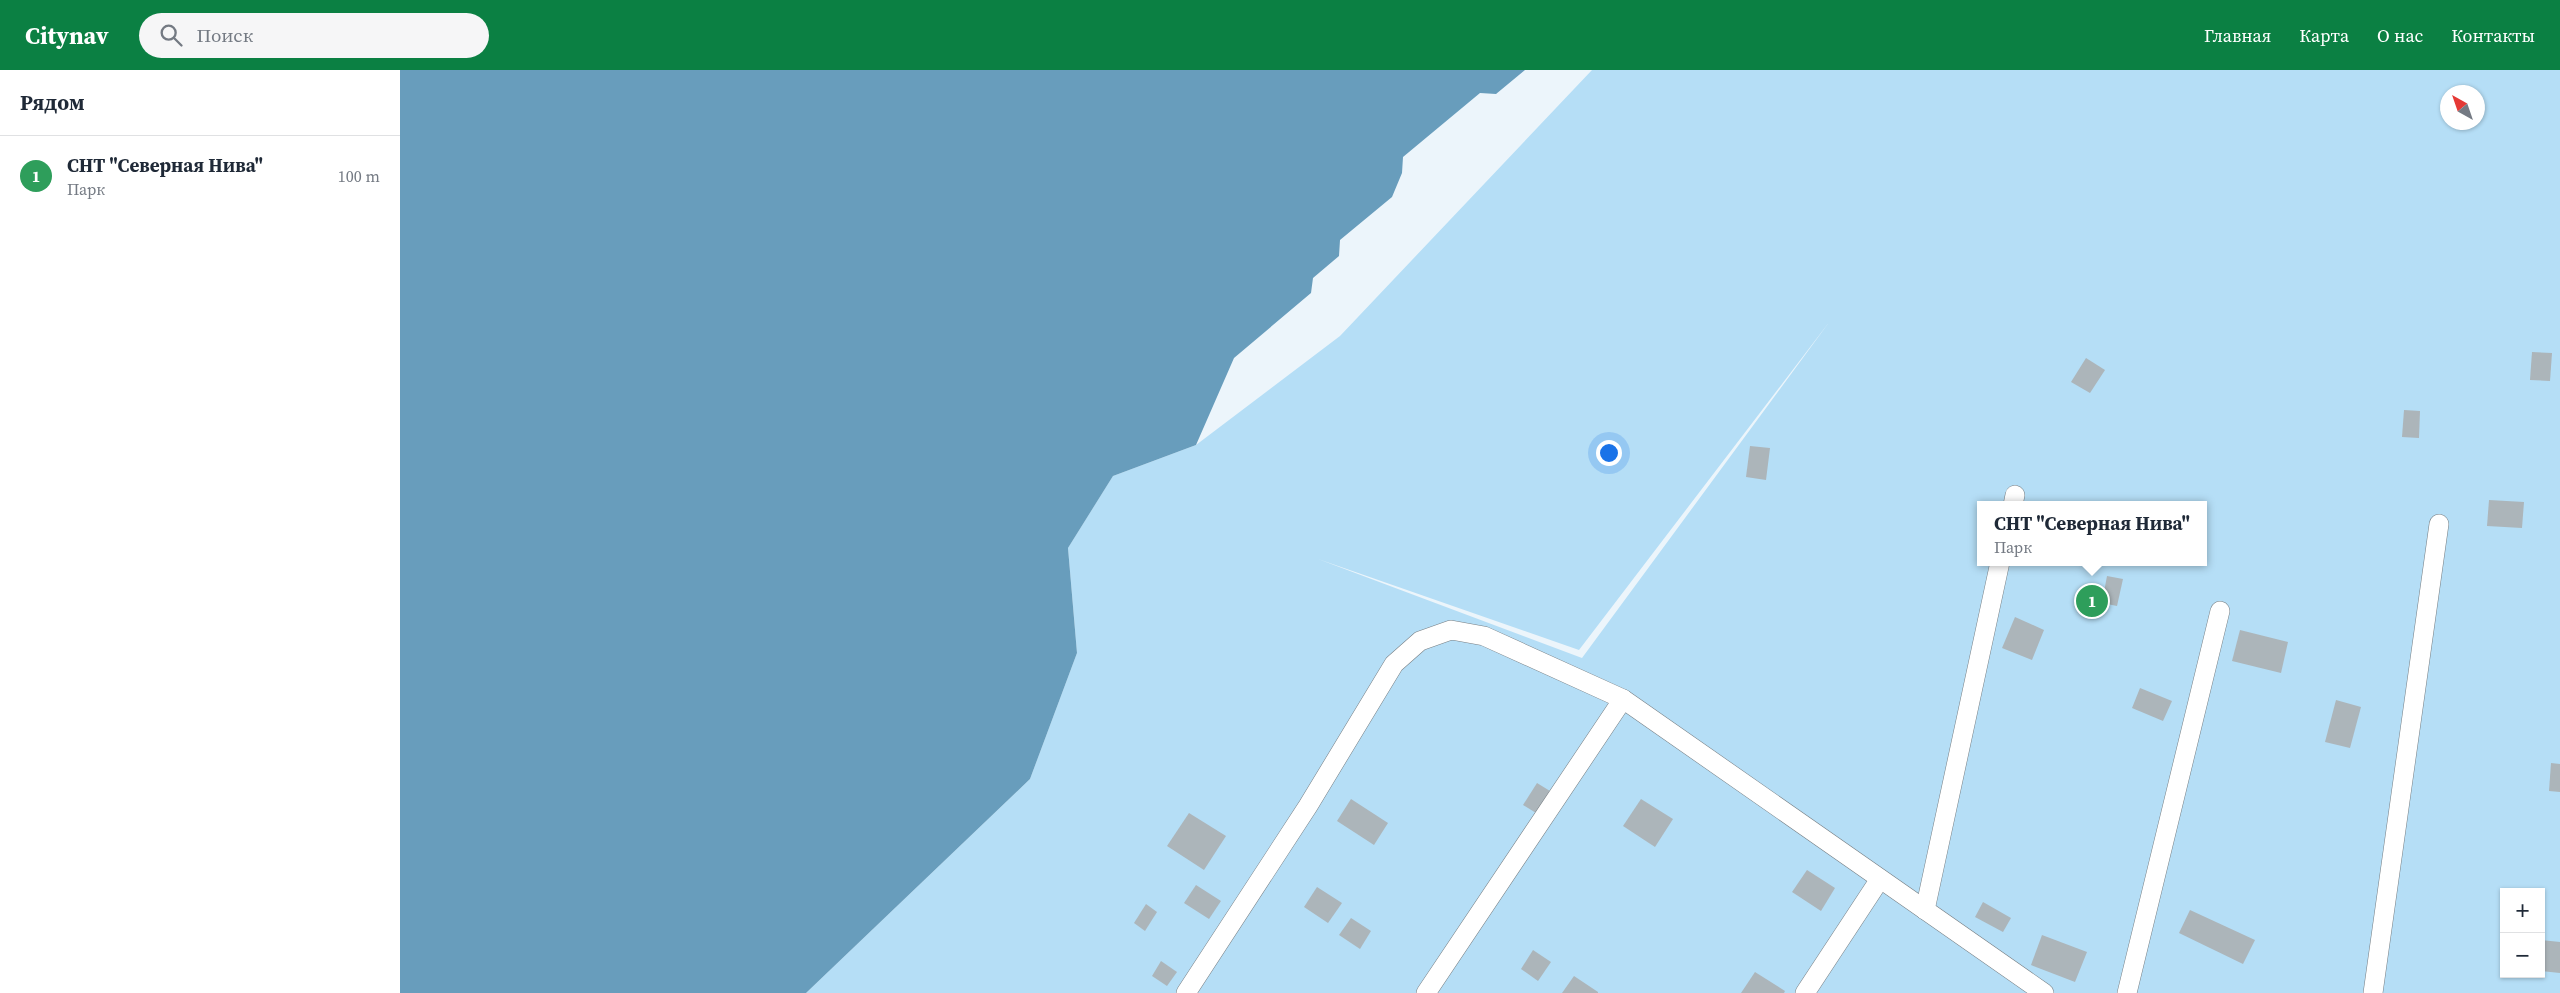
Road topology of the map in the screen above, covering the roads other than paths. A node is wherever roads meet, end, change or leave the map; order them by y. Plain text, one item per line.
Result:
1 (2439, 524) dead end
2 (1999, 566) edge
3 (2220, 611) dead end
4 (1623, 699) junction
5 (1880, 878) junction
6 (1925, 910) junction
7 (1186, 993) edge
8 (1426, 993) edge
9 (1805, 993) edge
10 (2044, 993) edge
11 (2127, 993) edge
12 (2373, 993) edge

1 - 12 lane
2 - 6 lane
3 - 11 lane
4 - 5 lane
4 - 7 lane
4 - 8 lane
5 - 6 lane
5 - 9 lane
6 - 10 lane

